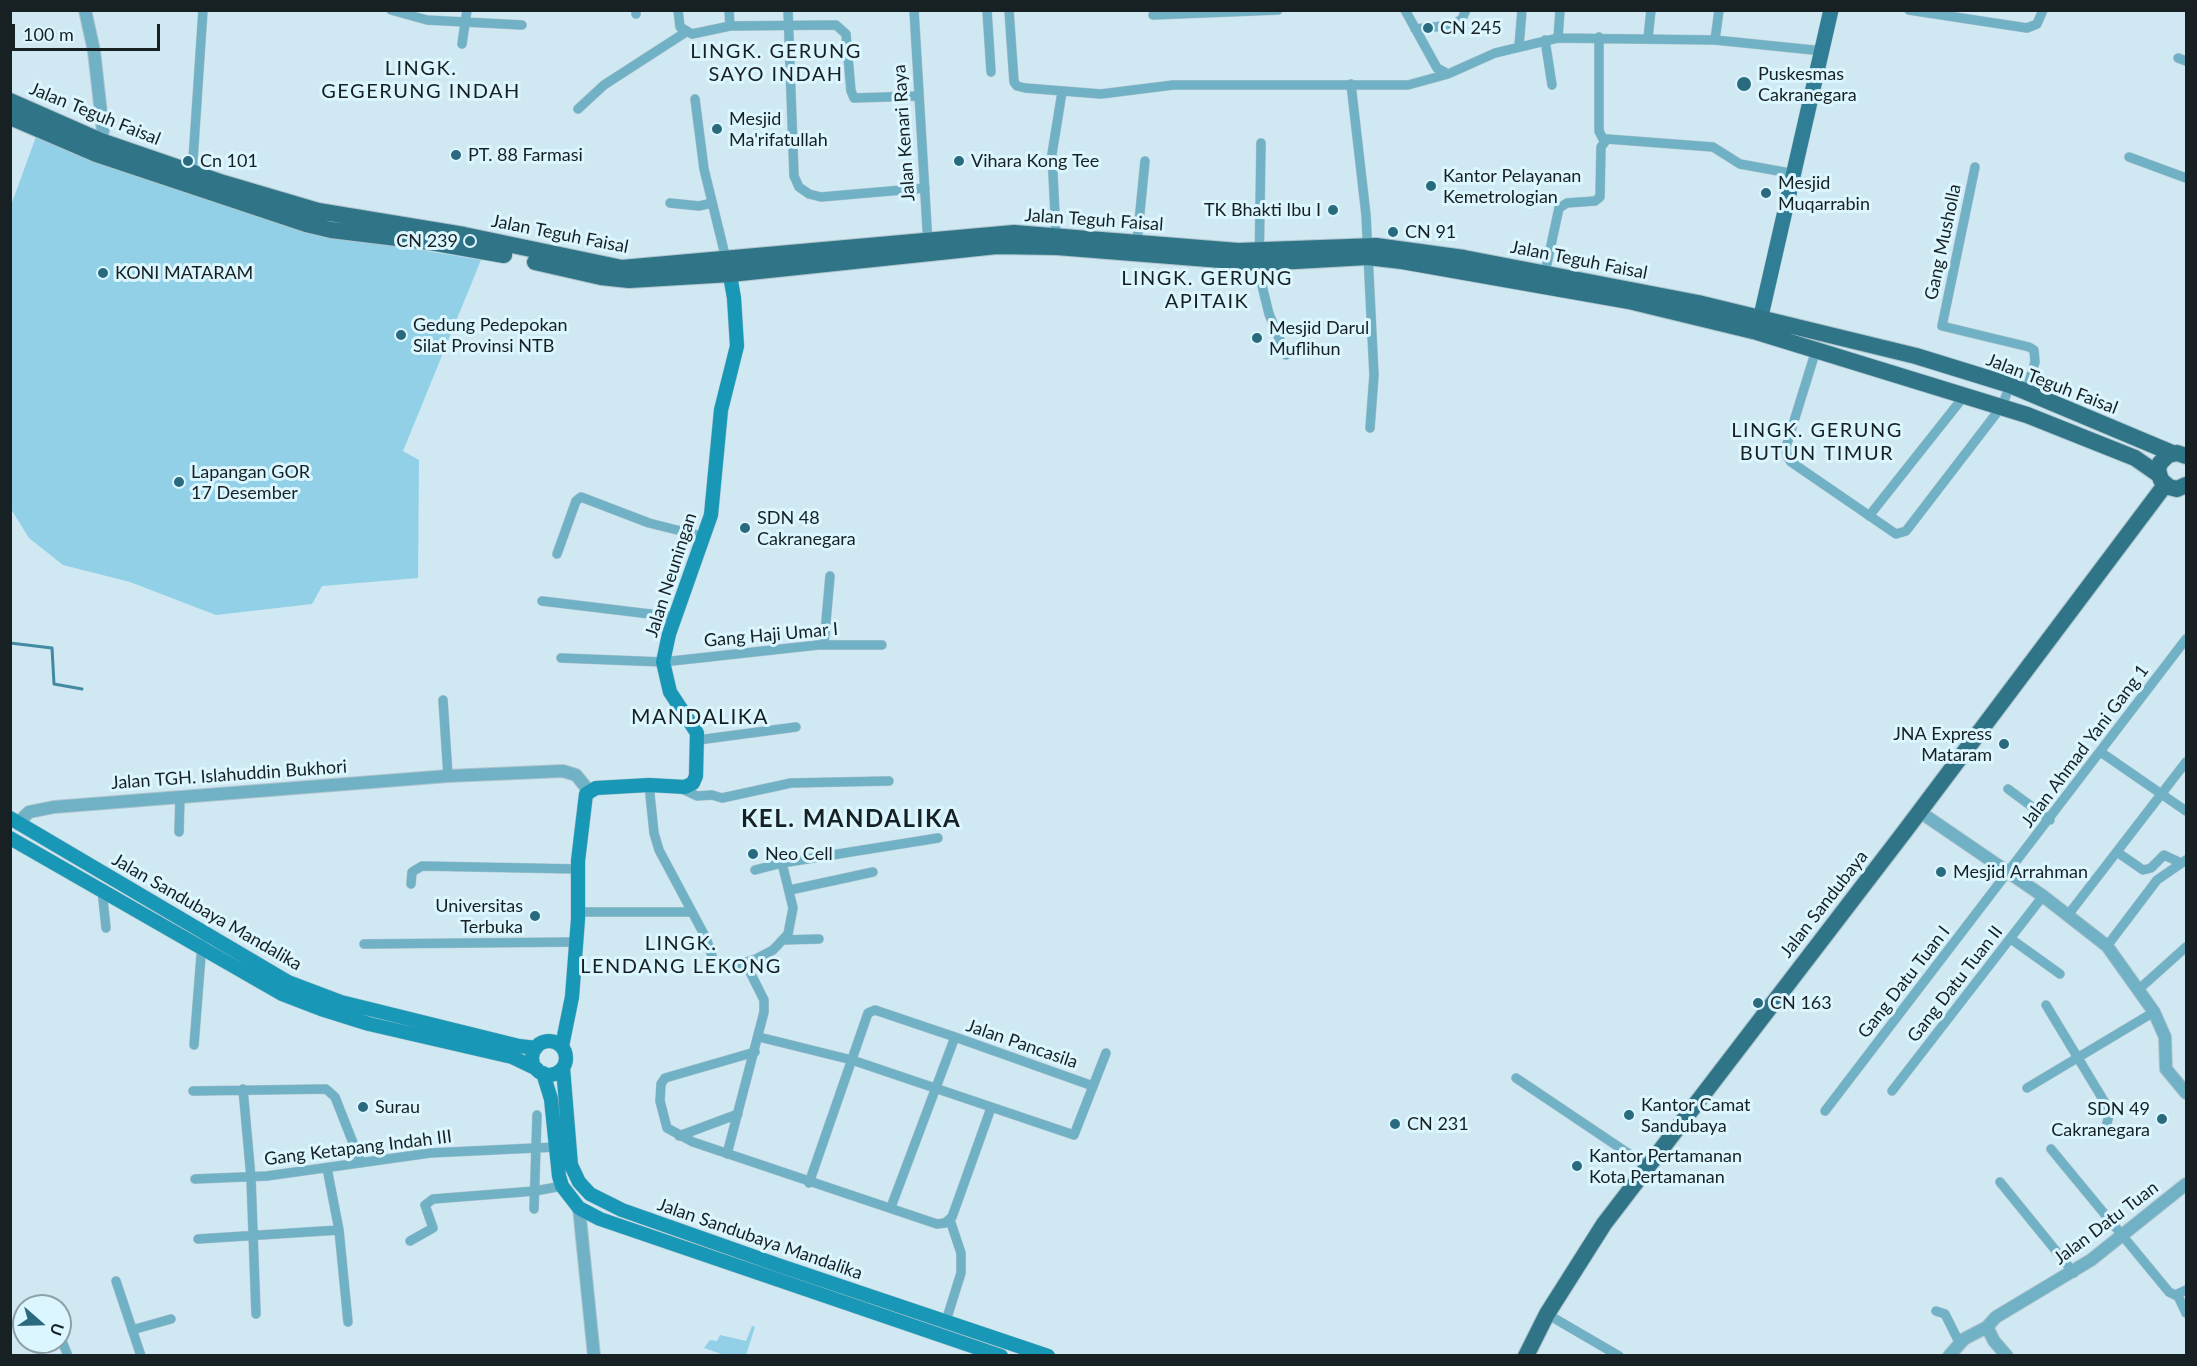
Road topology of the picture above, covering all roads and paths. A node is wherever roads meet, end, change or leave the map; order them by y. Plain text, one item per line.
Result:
1 (85, 10) edge
2 (203, 10) edge
3 (391, 10) edge
4 (467, 10) edge
5 (678, 10) edge
6 (729, 10) edge
7 (788, 10) edge
8 (914, 10) edge
9 (987, 10) edge
10 (1009, 10) edge
11 (1278, 10) edge
12 (1405, 10) edge
13 (1466, 10) edge
14 (1522, 10) edge
15 (1560, 10) edge
16 (1651, 10) edge
17 (1719, 10) edge
18 (1831, 10) edge
19 (1909, 10) edge
20 (2043, 10) edge
21 (1270, 11) edge
22 (1966, 14) edge
23 (1153, 15) dead end
24 (467, 23) junction
25 (522, 25) dead end
26 (789, 25) junction
27 (730, 26) junction
28 (1415, 29) junction
29 (686, 32) junction
30 (1599, 37) junction
31 (1558, 38) junction
32 (1648, 38) junction
33 (1545, 40) junction
34 (1715, 40) junction
35 (462, 44) dead end
36 (1519, 46) junction
37 (1823, 51) junction
38 (991, 72) dead end
39 (1448, 74) junction
40 (1351, 84) junction
41 (1552, 85) dead end
42 (1062, 92) junction
43 (919, 96) junction
44 (695, 99) dead end
45 (10, 101) edge
46 (578, 109) dead end
47 (10, 117) edge
48 (1603, 142) junction
49 (1261, 143) dead end
50 (98, 147) junction
51 (2128, 157) dead end
52 (1144, 161) dead end
53 (1975, 167) dead end
54 (1795, 174) junction
55 (2187, 178) edge
56 (191, 180) junction
57 (925, 188) junction
58 (670, 203) dead end
59 (712, 203) junction
60 (1056, 235) junction
61 (1137, 242) junction
62 (928, 246) junction
63 (1367, 251) junction
64 (1259, 257) junction
65 (728, 267) junction
66 (1545, 273) junction
67 (1759, 326) junction
68 (1815, 350) junction
69 (1286, 355) dead end
70 (1916, 356) junction
71 (1908, 377) junction
72 (2018, 388) junction
73 (1965, 395) junction
74 (2002, 406) junction
75 (1370, 428) dead end
76 (2179, 455) edge
77 (2162, 479) junction
78 (2186, 486) edge
79 (1869, 516) junction
80 (705, 537) junction
81 (557, 554) dead end
82 (830, 576) dead end
83 (542, 601) dead end
84 (675, 617) junction
85 (2187, 639) edge
86 (824, 644) junction
87 (882, 645) dead end
88 (2177, 652) junction
89 (561, 658) dead end
90 (2187, 659) edge
91 (663, 662) junction
92 (443, 700) dead end
93 (796, 727) dead end
94 (698, 740) junction
95 (2102, 753) junction
96 (2187, 762) edge
97 (448, 776) junction
98 (888, 781) dead end
99 (649, 785) junction
100 (680, 788) junction
101 (2008, 789) dead end
102 (589, 791) junction
103 (2162, 795) junction
104 (180, 797) junction
105 (2187, 811) edge
106 (1920, 812) junction
107 (2050, 820) junction
108 (14, 821) edge
109 (180, 832) dead end
110 (10, 838) edge
111 (938, 838) dead end
112 (2117, 852) junction
113 (2184, 861) edge
114 (782, 862) junction
115 (578, 870) junction
116 (755, 870) dead end
117 (873, 872) dead end
118 (2009, 872) junction
119 (411, 884) dead end
120 (102, 890) junction
121 (790, 890) junction
122 (2043, 896) junction
123 (578, 912) junction
124 (692, 912) junction
125 (2068, 915) junction
126 (105, 928) dead end
127 (203, 932) junction
128 (819, 939) dead end
129 (2011, 939) junction
130 (783, 940) junction
131 (576, 942) junction
132 (364, 944) dead end
133 (201, 946) junction
134 (2107, 946) junction
135 (2187, 947) edge
136 (748, 968) dead end
137 (2060, 974) dead end
138 (2138, 990) junction
139 (2046, 1005) dead end
140 (2154, 1012) junction
141 (759, 1037) junction
142 (955, 1037) junction
143 (194, 1045) dead end
144 (562, 1046) junction
145 (536, 1047) junction
146 (755, 1052) junction
147 (1106, 1053) dead end
148 (2076, 1059) junction
149 (852, 1060) junction
150 (563, 1068) junction
151 (540, 1071) junction
152 (1516, 1078) dead end
153 (1094, 1086) junction
154 (2027, 1088) dead end
155 (243, 1089) junction
156 (935, 1089) junction
157 (194, 1091) dead end
158 (1892, 1091) dead end
159 (2187, 1093) edge
160 (991, 1108) junction
161 (1825, 1111) dead end
162 (738, 1114) junction
163 (537, 1115) dead end
164 (2107, 1123) dead end
165 (679, 1136) junction
166 (556, 1147) junction
167 (537, 1149) junction
168 (2050, 1149) dead end
169 (727, 1154) junction
170 (361, 1163) junction
171 (1647, 1166) junction
172 (327, 1168) junction
173 (251, 1178) junction
174 (195, 1179) dead end
175 (2000, 1182) dead end
176 (809, 1183) junction
177 (2187, 1184) edge
178 (562, 1186) junction
179 (535, 1191) junction
180 (891, 1207) junction
181 (579, 1208) junction
182 (534, 1209) dead end
183 (950, 1220) junction
184 (663, 1225) junction
185 (339, 1230) junction
186 (254, 1235) junction
187 (2121, 1237) junction
188 (198, 1239) dead end
189 (659, 1239) junction
190 (410, 1241) dead end
191 (2074, 1273) junction
192 (785, 1275) junction
193 (116, 1281) dead end
194 (2187, 1290) edge
195 (2176, 1294) junction
196 (1936, 1311) dead end
197 (2187, 1313) edge
198 (256, 1314) dead end
199 (1547, 1314) junction
200 (171, 1318) dead end
201 (348, 1322) dead end
202 (946, 1322) junction
203 (1987, 1327) junction
204 (132, 1330) junction
205 (1960, 1344) junction
206 (1041, 1354) edge
207 (141, 1356) edge
208 (594, 1356) edge
209 (1001, 1356) edge
210 (1526, 1356) edge
211 (1619, 1356) edge
212 (1949, 1356) edge
213 (2007, 1356) edge

1 - 50 street
2 - 56 street
3 - 24 street
4 - 24 street
5 - 29 street
6 - 27 street
7 - 26 street
8 - 43 street, Jalan Kenari Raya
9 - 38 street
10 - 42 street
11 - 21 street
12 - 28 street
13 - 28 street
14 - 36 street
15 - 31 street
16 - 32 street
17 - 34 street
18 - 37 main road
19 - 22 street
20 - 22 street
21 - 23 street
24 - 25 street
24 - 35 street
26 - 27 street
26 - 43 street
26 - 57 street
27 - 29 street
28 - 39 street
29 - 46 street
30 - 31 street
30 - 32 street
30 - 48 street
31 - 33 street
32 - 34 street
33 - 36 street
33 - 41 street
34 - 37 street
36 - 39 street
37 - 54 main road
39 - 40 street
40 - 42 street
40 - 63 street
42 - 60 street
43 - 57 street, Jalan Kenari Raya
44 - 59 street
45 - 50 highway, Jalan Teguh Faisal
47 - 50 highway, Jalan Teguh Faisal
48 - 54 street
48 - 66 street
49 - 64 street
50 - 56 highway, Jalan Teguh Faisal
51 - 55 street
52 - 61 street
53 - 72 street, Gang Musholla
54 - 67 main road
56 - 65 highway, Jalan Teguh Faisal
57 - 62 street, Jalan Kenari Raya
58 - 59 street
59 - 65 street
60 - 61 highway, Jalan Teguh Faisal
60 - 62 highway, Jalan Teguh Faisal
61 - 64 highway, Jalan Teguh Faisal
62 - 64 highway, Jalan Teguh Faisal
62 - 65 highway, Jalan Teguh Faisal
63 - 64 highway, Jalan Teguh Faisal
63 - 66 highway, Jalan Teguh Faisal
63 - 67 highway, Jalan Teguh Faisal
63 - 75 street
64 - 69 street
65 - 80 main road, Jalan Neuningan
66 - 67 highway, Jalan Teguh Faisal
67 - 68 highway, Jalan Teguh Faisal
67 - 70 highway, Jalan Teguh Faisal
68 - 71 highway, Jalan Teguh Faisal
68 - 79 street
70 - 71 highway
70 - 72 highway, Jalan Teguh Faisal
71 - 73 highway, Jalan Teguh Faisal
72 - 74 street
72 - 76 highway, Jalan Teguh Faisal
73 - 74 highway, Jalan Teguh Faisal
73 - 79 street
74 - 77 highway, Jalan Teguh Faisal
74 - 79 street
76 - 77 highway, Jalan Sandubaya
77 - 78 highway
77 - 106 highway, Jalan Sandubaya
80 - 81 street
80 - 84 main road, Jalan Neuningan
82 - 86 street
83 - 84 street
84 - 91 main road, Jalan Neuningan
85 - 88 street, Jalan Ahmad Yani Gang 1
86 - 87 street, Gang Haji Umar I
86 - 91 street, Gang Haji Umar I
88 - 90 street
88 - 95 street, Jalan Ahmad Yani Gang 1
89 - 91 street, Gang Haji Umar I
91 - 94 main road, Jalan Neuningan
92 - 97 street
93 - 94 street
94 - 100 main road
95 - 103 street
95 - 107 street, Jalan Ahmad Yani Gang 1
96 - 103 street
97 - 102 street, Jalan TGH. Islahuddin Bukhori
97 - 104 street, Jalan TGH. Islahuddin Bukhori
98 - 100 street
99 - 100 main road
99 - 102 main road
99 - 124 street
101 - 107 street
102 - 115 main road
103 - 105 street
103 - 112 street
104 - 108 street, Jalan TGH. Islahuddin Bukhori
104 - 109 street
106 - 118 street
106 - 171 highway, Jalan Sandubaya
107 - 118 street, Jalan Ahmad Yani Gang 1
108 - 127 main road, Jalan Sandubaya Mandalika
110 - 120 main road
111 - 114 street
112 - 113 street
112 - 125 street
113 - 134 street
114 - 116 street
114 - 121 street
115 - 119 street
115 - 123 main road
117 - 121 street
118 - 122 street
118 - 161 street, Gang Datu Tuan I
120 - 126 street
120 - 133 main road
121 - 130 street
122 - 125 street
122 - 129 street, Gang Datu Tuan II
123 - 124 street
123 - 131 main road
124 - 130 street
125 - 134 street
127 - 133 street
127 - 145 main road, Jalan Sandubaya Mandalika
128 - 130 street
129 - 137 street
129 - 158 street, Gang Datu Tuan II
131 - 132 street
131 - 144 main road
133 - 143 street
133 - 151 main road
134 - 138 street
135 - 138 street
136 - 141 street
138 - 140 street
139 - 148 street
140 - 148 street
140 - 159 street
141 - 146 street
141 - 149 street
142 - 149 street
142 - 153 street, Jalan Pancasila
142 - 156 street, Jalan Pancasila
144 - 145 main road
144 - 150 main road
145 - 151 main road
146 - 162 street
146 - 165 street
147 - 153 street
148 - 154 street
148 - 164 street
149 - 156 street
149 - 176 street
150 - 151 main road
150 - 184 main road, Jalan Sandubaya Mandalika
151 - 166 main road
152 - 171 street
153 - 160 street
155 - 157 street
155 - 170 street
155 - 173 street
156 - 160 street
156 - 180 street, Jalan Pancasila
160 - 183 street
162 - 165 street
162 - 169 street
163 - 167 street
165 - 169 street
166 - 167 street, Gang Ketapang Indah III
166 - 178 main road
167 - 170 street, Gang Ketapang Indah III
167 - 179 street
168 - 187 street
169 - 176 street
170 - 172 street, Gang Ketapang Indah III
171 - 199 highway, Jalan Sandubaya
172 - 173 street, Gang Ketapang Indah III
172 - 185 street
173 - 174 street, Gang Ketapang Indah III
173 - 186 street
175 - 191 street
176 - 180 street
177 - 187 street, Jalan Datu Tuan
178 - 179 street
178 - 181 main road
179 - 182 street
179 - 190 street
180 - 183 street
181 - 189 main road
181 - 208 street
183 - 202 street
184 - 189 main road
184 - 192 main road, Jalan Sandubaya Mandalika
185 - 186 street
185 - 201 street
186 - 188 street
186 - 198 street
187 - 191 street, Jalan Datu Tuan
187 - 195 street
189 - 192 main road
191 - 203 street, Jalan Datu Tuan
192 - 202 main road, Jalan Sandubaya Mandalika
192 - 209 main road
193 - 204 street
194 - 195 street
195 - 197 street
196 - 205 street
199 - 210 highway, Jalan Sandubaya
199 - 211 street
200 - 204 street
202 - 206 main road, Jalan Sandubaya Mandalika
203 - 205 street, Jalan Datu Tuan
203 - 213 street
204 - 207 street
205 - 212 street, Jalan Datu Tuan

